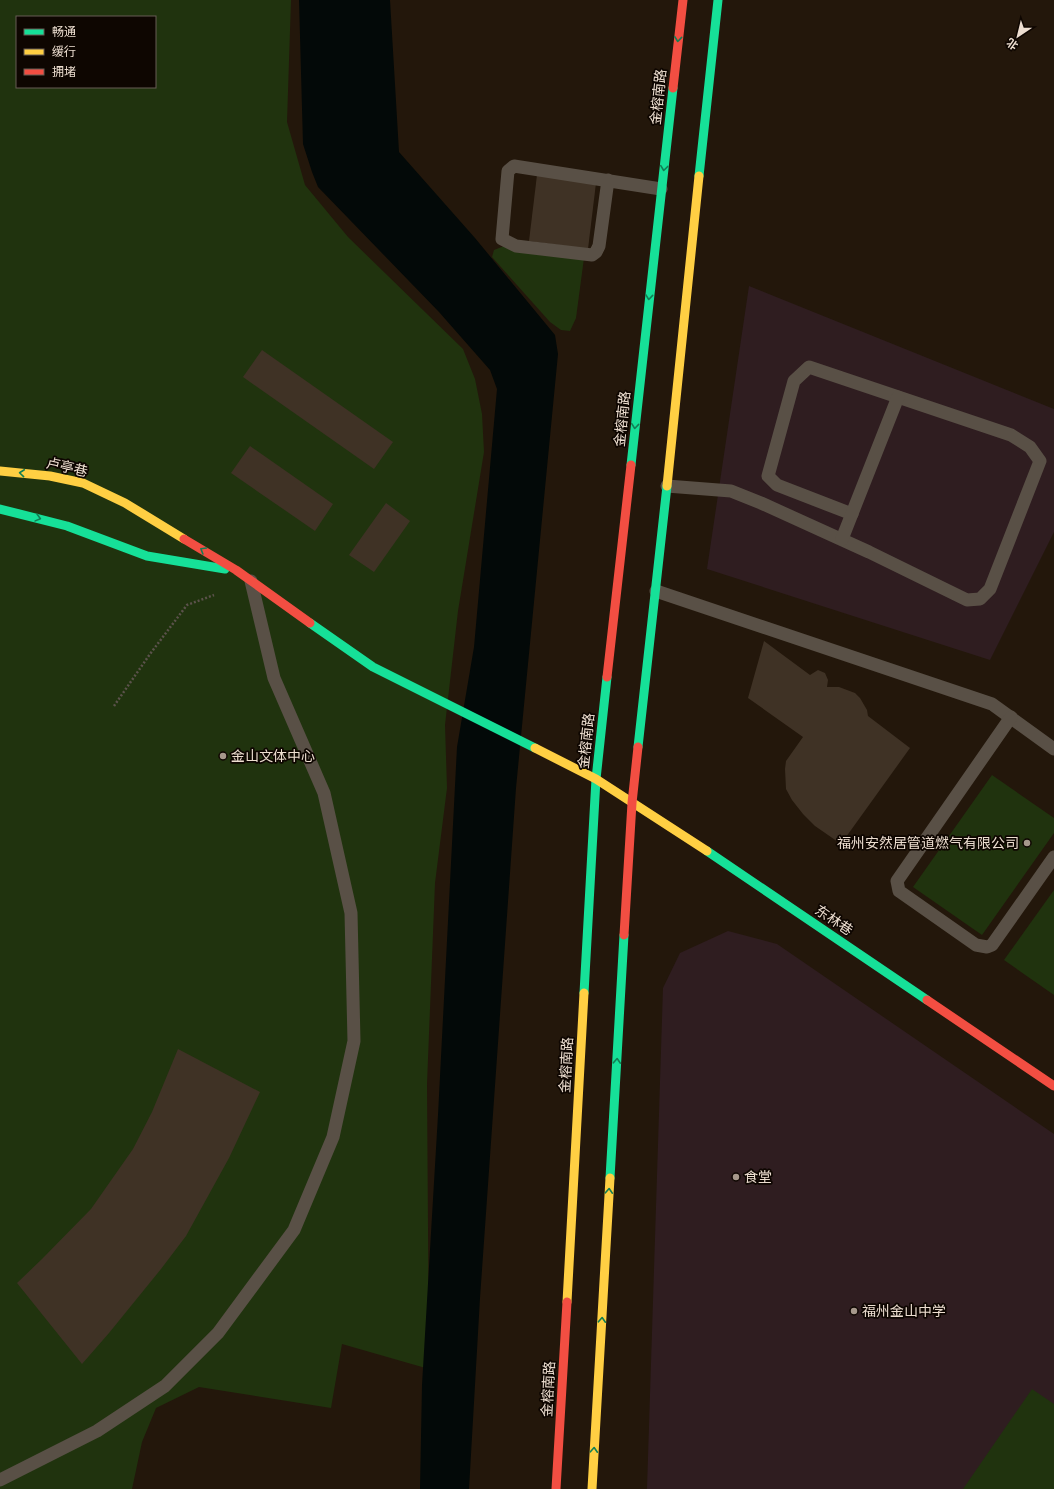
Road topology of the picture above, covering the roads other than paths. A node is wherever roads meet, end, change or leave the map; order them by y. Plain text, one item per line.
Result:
1 (683, 0) edge
2 (718, 0) edge
3 (608, 180) junction
4 (661, 189) junction
5 (898, 397) junction
6 (0, 471) edge
7 (667, 486) junction
8 (0, 509) edge
9 (852, 514) junction
10 (842, 540) junction
11 (236, 570) junction
12 (251, 581) junction
13 (656, 591) junction
14 (373, 667) joint
15 (1011, 717) junction
16 (1054, 749) edge
17 (596, 779) junction
18 (632, 803) junction
19 (1054, 857) edge
20 (1054, 1086) edge
21 (0, 1480) edge
22 (556, 1489) edge
23 (592, 1489) edge

1 -> 4 main road, 金榕南路
2 - 7 main road
3 - 3 lane
3 - 4 lane
4 -> 17 main road, 金榕南路
5 - 9 lane
5 - 9 lane
5 - 10 lane
11 -> 6 main road, 卢亭巷
7 - 10 lane
7 - 13 main road
8 -> 11 main road
9 - 10 lane
11 - 12 main road, 卢亭巷
12 - 14 main road, 卢亭巷
12 - 21 lane
13 - 15 lane
13 - 18 main road
14 - 17 main road, 东林巷
15 - 16 lane
15 - 19 lane
17 - 18 main road, 东林巷
17 - 22 main road, 金榕南路
18 - 20 main road, 东林巷
23 -> 18 main road

